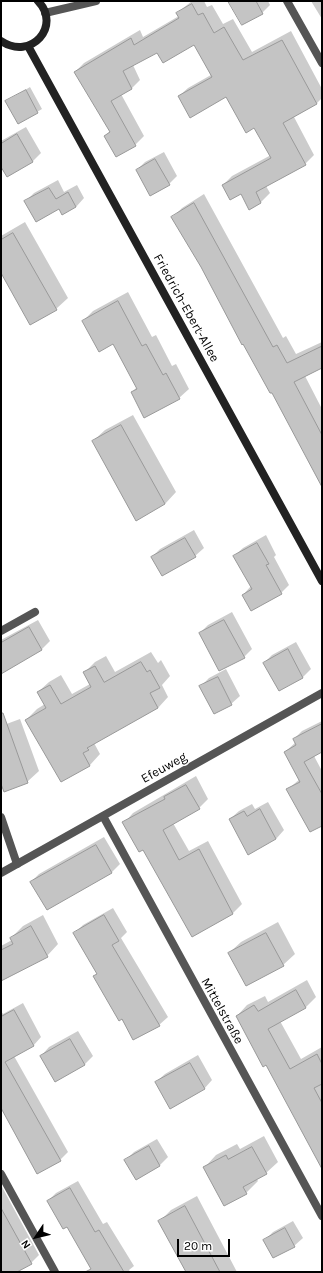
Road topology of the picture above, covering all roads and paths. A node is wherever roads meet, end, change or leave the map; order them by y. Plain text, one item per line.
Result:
1 (38, 1) edge
2 (96, 1) edge
3 (287, 1) edge
4 (45, 13) junction
5 (1, 41) edge
6 (28, 46) junction
7 (322, 63) edge
8 (322, 581) edge
9 (35, 612) dead end
10 (1, 631) edge
11 (322, 693) edge
12 (103, 816) junction
13 (1, 817) edge
14 (17, 864) junction
15 (1, 873) edge
16 (1, 1174) edge
17 (322, 1216) edge
18 (55, 1272) edge

1 - 4 street
2 - 4 street
3 - 7 street
4 - 6 street
5 - 6 street
6 - 8 street, Friedrich-Ebert-Allee
9 - 10 street
11 - 12 street, Efeuweg
12 - 14 street, Efeuweg
12 - 17 street, Mittelstraße
13 - 14 street
14 - 15 street, Efeuweg
16 - 18 street

